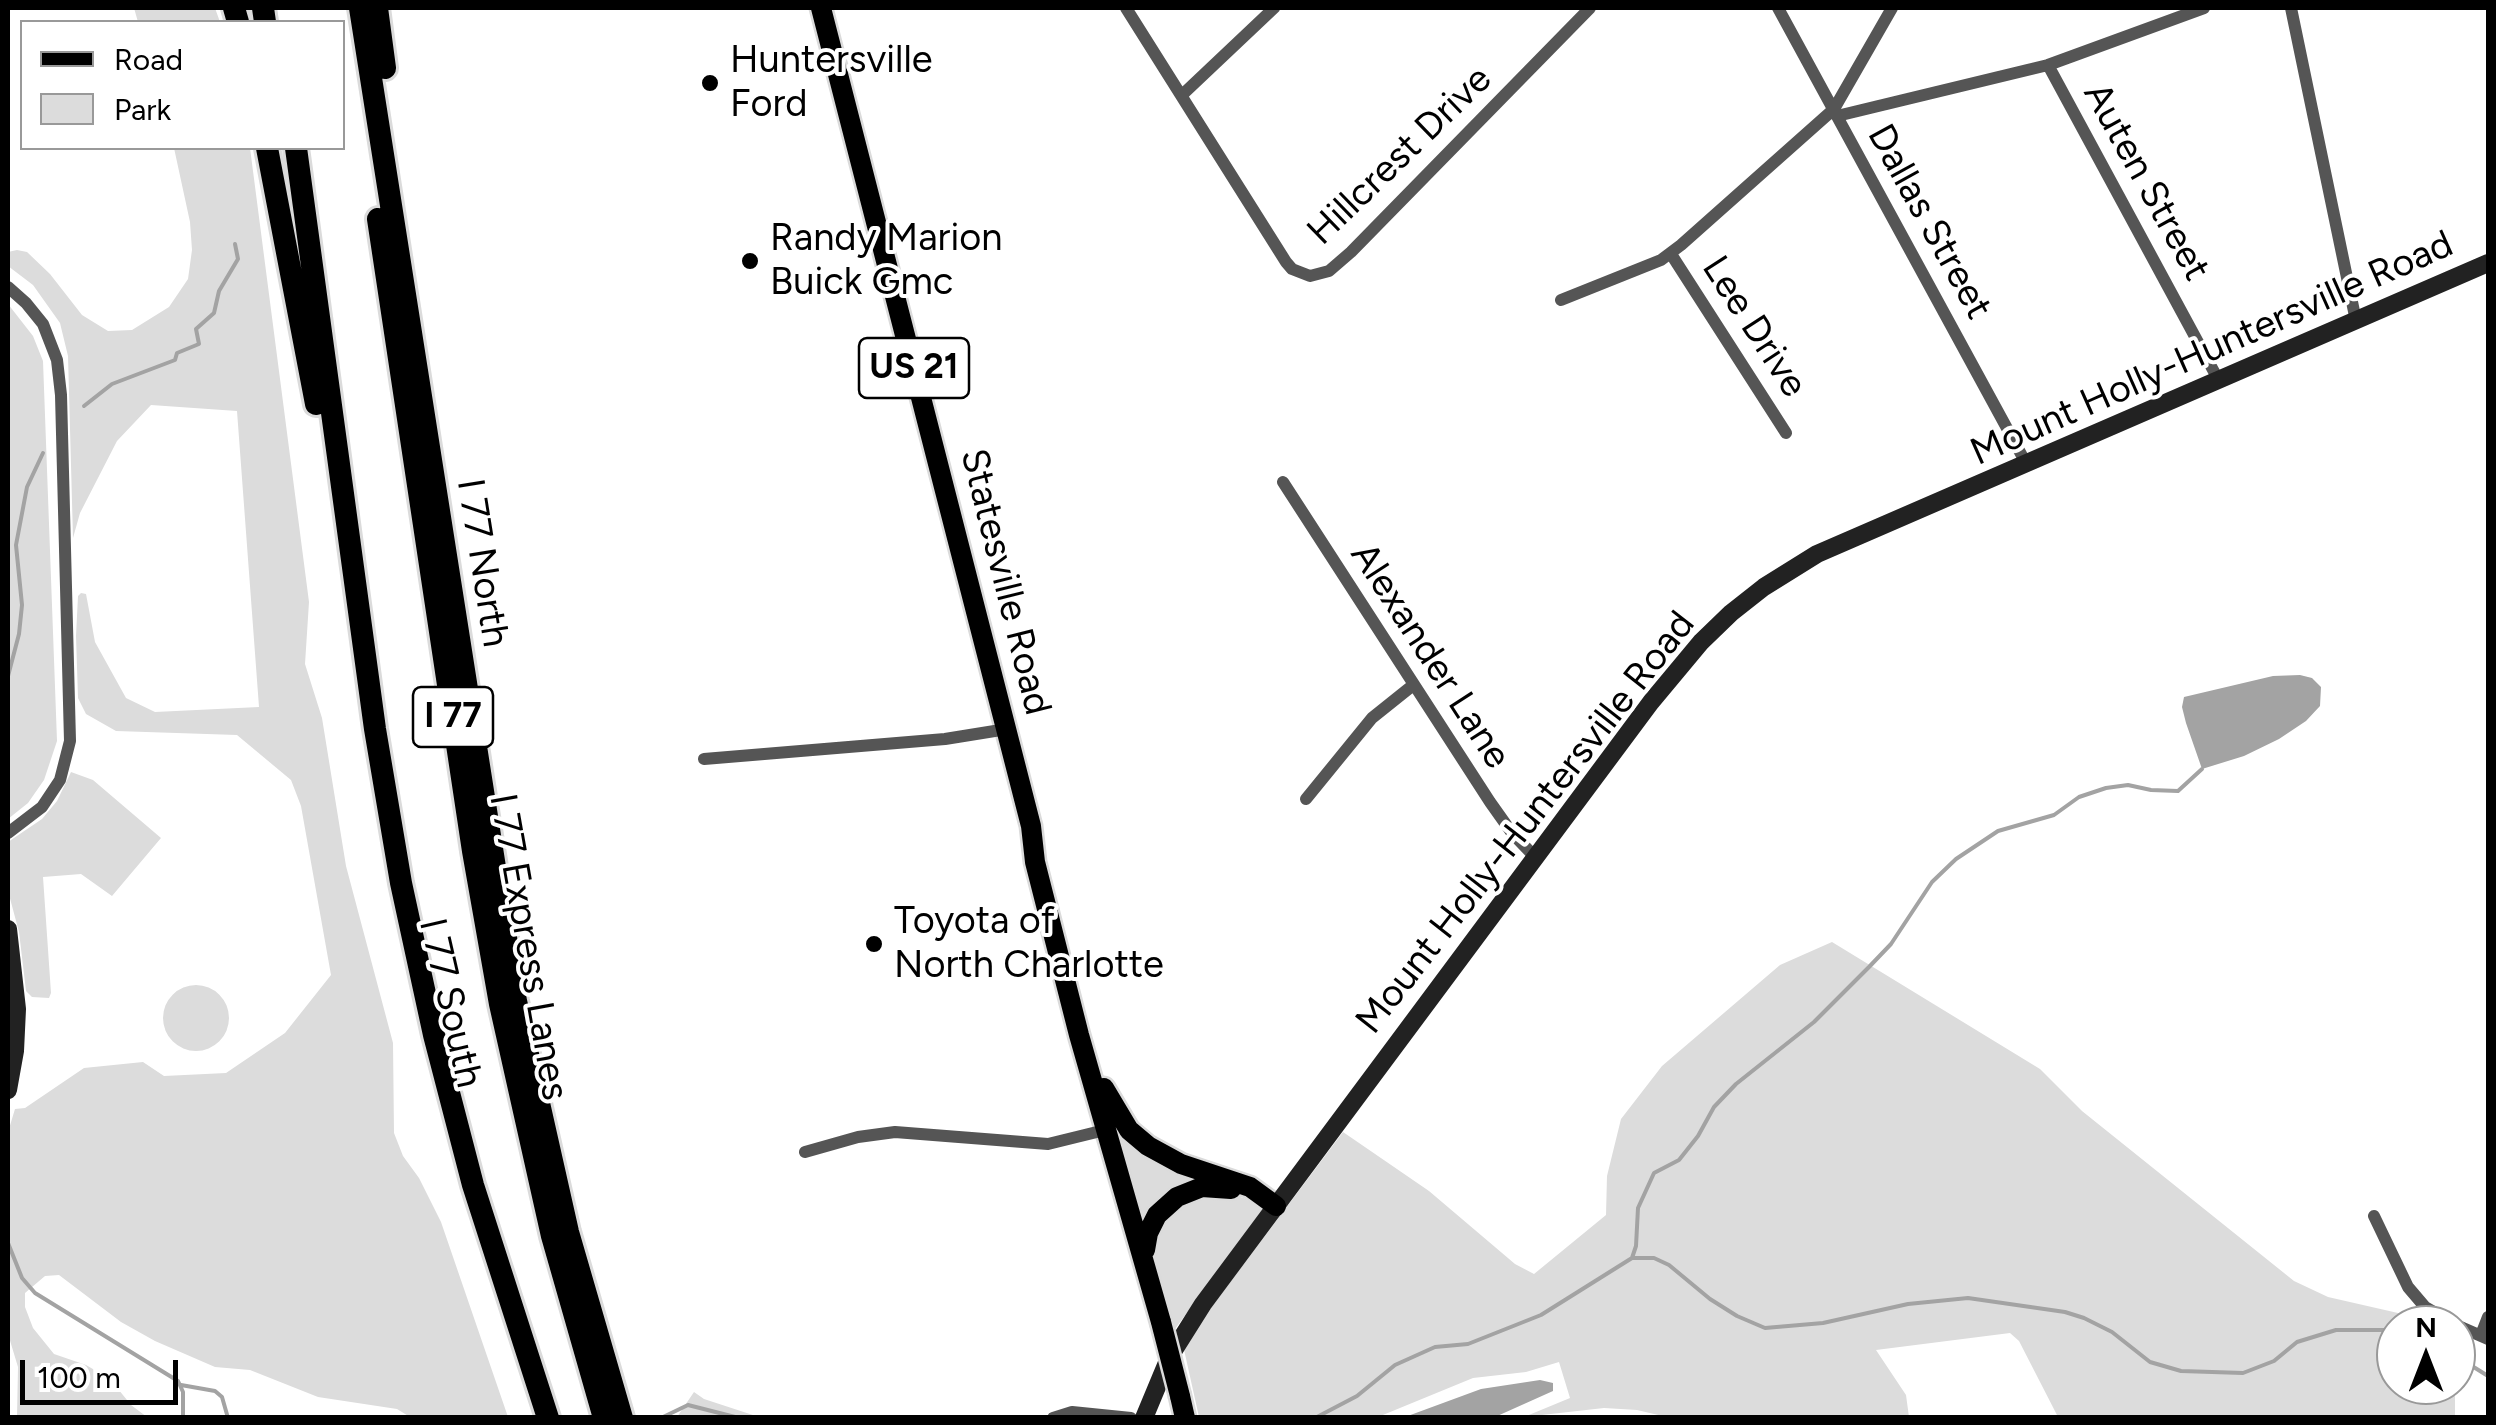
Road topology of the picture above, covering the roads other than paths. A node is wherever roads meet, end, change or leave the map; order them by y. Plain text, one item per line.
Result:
1 (347, 8) edge
2 (360, 8) edge
3 (377, 8) edge
4 (821, 8) edge
5 (1126, 8) edge
6 (1274, 8) edge
7 (1590, 8) edge
8 (1778, 8) edge
9 (1892, 8) edge
10 (2204, 8) edge
11 (2291, 8) edge
12 (2048, 64) junction
13 (1182, 95) junction
14 (1836, 112) junction
15 (267, 150) edge
16 (282, 150) edge
17 (296, 150) edge
18 (1671, 254) junction
19 (2488, 264) edge
20 (402, 271) junction
21 (8, 287) edge
22 (1561, 300) dead end
23 (2356, 322) junction
24 (2219, 380) junction
25 (318, 412) junction
26 (1786, 433) dead end
27 (2027, 465) junction
28 (1283, 482) dead end
29 (1412, 686) junction
30 (1006, 729) junction
31 (704, 759) dead end
32 (1306, 798) dead end
33 (1031, 826) junction
34 (8, 833) edge
35 (1536, 857) junction
36 (8, 930) edge
37 (1104, 1088) junction
38 (8, 1090) edge
39 (1105, 1130) junction
40 (805, 1152) dead end
41 (1127, 1195) junction
42 (1276, 1206) junction
43 (2374, 1216) dead end
44 (1144, 1257) junction
45 (2424, 1305) edge
46 (2488, 1317) edge
47 (2485, 1337) edge
48 (534, 1418) edge
49 (548, 1418) edge
50 (604, 1418) edge
51 (622, 1418) edge
52 (1053, 1418) edge
53 (1132, 1418) edge
54 (1144, 1418) edge
55 (1186, 1418) edge

1 - 50 highway, I 77 Express Lanes / I 77
2 - 20 highway, I 77 North / I 77
3 - 20 highway
4 - 30 main road, Statesville Road / US 21
5 - 13 street, Hillcrest Drive
6 - 13 street
7 - 13 street, Hillcrest Drive
8 - 14 street, Dallas Street
9 - 14 street
10 - 12 street
11 - 23 street
12 - 14 street
12 - 24 street, Auten Street
14 - 18 street
14 - 27 street, Dallas Street
15 - 25 highway
16 - 25 highway, I 77
17 - 49 highway, I 77
18 - 22 street
18 - 26 street, Lee Drive
19 - 23 main road, Mount Holly-Huntersville Road
20 - 51 highway, I 77 North / I 77
21 - 34 street
23 - 24 main road, Mount Holly-Huntersville Road
24 - 27 main road, Mount Holly-Huntersville Road
25 - 48 highway, I 77 South / I 77
27 - 35 main road, Mount Holly-Huntersville Road
28 - 29 street, Alexander Lane
29 - 32 street
29 - 35 street, Alexander Lane
30 - 31 street
30 - 33 main road, Statesville Road / US 21
33 - 37 main road, Statesville Road / US 21
33 - 39 main road, Statesville Road / US 21
35 - 42 main road, Mount Holly-Huntersville Road
36 - 38 main road
37 - 41 main road, Statesville Road / US 21
37 - 42 main road
39 - 40 street
39 - 41 main road, Statesville Road / US 21
41 - 44 main road, Statesville Road / US 21
42 - 44 main road
42 - 54 main road, Mount Holly-Huntersville Road
43 - 45 street
44 - 55 main road, Statesville Road / US 21, bridge
46 - 47 street
52 - 53 street

